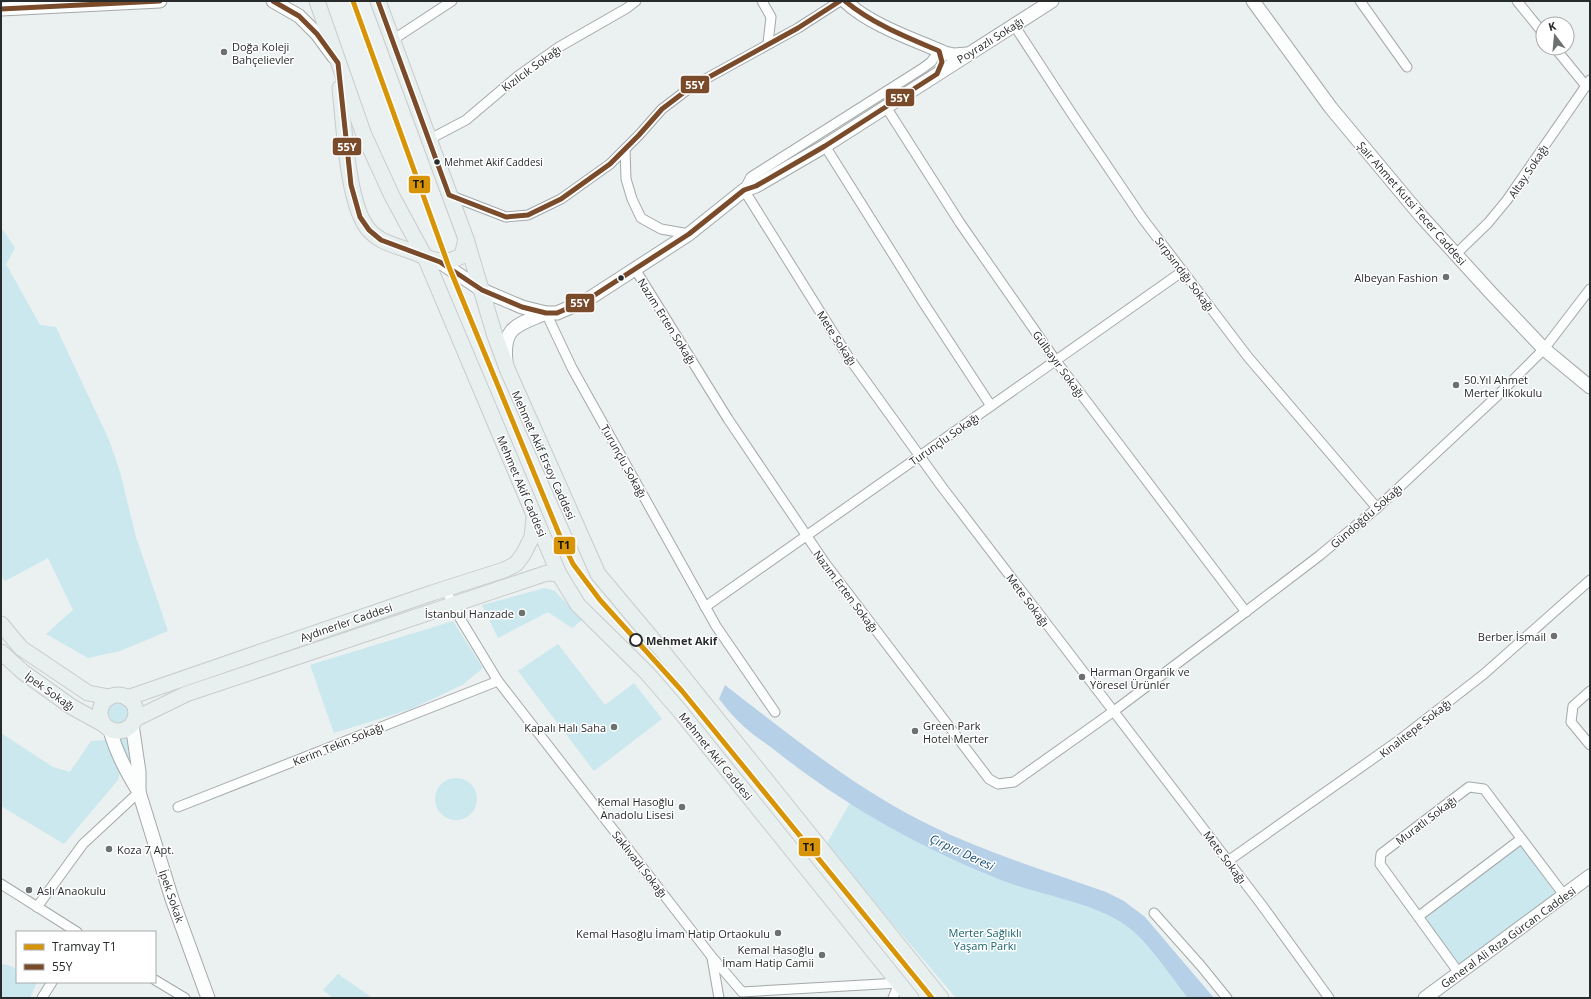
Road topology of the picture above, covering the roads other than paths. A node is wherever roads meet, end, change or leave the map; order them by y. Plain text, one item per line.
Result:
1 (160, 1) edge
2 (273, 1) edge
3 (317, 1) edge
4 (378, 1) edge
5 (452, 1) edge
6 (636, 1) edge
7 (762, 1) edge
8 (840, 1) edge
9 (845, 1) edge
10 (1052, 1) edge
11 (1254, 1) edge
12 (1360, 1) edge
13 (1518, 1) edge
14 (1, 9) edge
15 (1535, 23) edge
16 (1014, 25) junction
17 (391, 41) junction
18 (768, 43) junction
19 (939, 51) junction
20 (968, 54) junction
21 (1563, 56) edge
22 (338, 63) junction
23 (1407, 67) dead end
24 (937, 74) junction
25 (1588, 83) edge
26 (886, 107) junction
27 (430, 139) junction
28 (825, 146) junction
29 (625, 149) junction
30 (744, 190) junction
31 (449, 195) junction
32 (689, 234) junction
33 (466, 240) junction
34 (1456, 254) junction
35 (425, 257) junction
36 (440, 262) junction
37 (634, 269) junction
38 (1183, 271) junction
39 (1590, 289) edge
40 (482, 290) junction
41 (546, 314) junction
42 (1544, 348) junction
43 (1056, 361) junction
44 (508, 371) junction
45 (1590, 387) edge
46 (991, 406) junction
47 (920, 456) junction
48 (1377, 508) junction
49 (535, 516) junction
50 (806, 536) junction
51 (559, 574) junction
52 (1590, 580) edge
53 (446, 588) junction
54 (452, 605) junction
55 (705, 607) junction
56 (1246, 612) junction
57 (1, 624) edge
58 (1, 652) edge
59 (498, 681) junction
60 (1590, 691) edge
61 (109, 697) junction
62 (127, 698) junction
63 (1114, 711) junction
64 (775, 712) dead end
65 (134, 721) junction
66 (106, 727) junction
67 (1590, 745) edge
68 (139, 792) junction
69 (178, 807) dead end
70 (1521, 839) junction
71 (1228, 861) junction
72 (1590, 876) edge
73 (1, 884) edge
74 (1564, 895) junction
75 (37, 907) junction
76 (1154, 913) dead end
77 (1418, 916) junction
78 (75, 931) edge
79 (712, 958) junction
80 (1459, 973) junction
81 (156, 981) edge
82 (51, 983) edge
83 (42, 998) edge
84 (185, 998) edge
85 (208, 998) edge
86 (719, 998) edge
87 (893, 998) edge
88 (912, 998) edge
89 (941, 998) edge
90 (1227, 998) edge
91 (1329, 998) edge
92 (1425, 998) edge

1 - 14 main road
2 - 22 main road
3 - 22 main road, Mehmet Akif Caddesi
4 - 17 main road, Mehmet Akif Ersoy Caddesi
5 - 17 street
6 - 27 street, Kızılcık Sokağı
7 - 18 street
8 - 18 street
9 - 19 main road
10 - 16 main road, Poyrazlı Sokağı
11 - 34 main road, Şair Ahmet Kutsi Tecer Caddesi
12 - 23 street
13 - 15 street
16 - 20 main road, Poyrazlı Sokağı
16 - 38 street, Sırpsındığı Sokağı
17 - 27 main road, Mehmet Akif Ersoy Caddesi
18 - 29 street
19 - 20 main road
19 - 24 main road
19 - 30 street, Poyrazlı Sokağı
20 - 24 main road, Poyrazlı Sokağı
21 - 25 street
22 - 35 main road, Mehmet Akif Caddesi
22 - 35 main road
24 - 26 main road, Poyrazlı Sokağı
25 - 34 street, Altay Sokağı
26 - 28 main road, Poyrazlı Sokağı
26 - 43 street, Gülbayır Sokağı
27 - 31 main road, Mehmet Akif Ersoy Caddesi
28 - 30 main road, Poyrazlı Sokağı
28 - 46 street
29 - 31 street
29 - 32 street
30 - 32 main road, Poyrazlı Sokağı
30 - 47 street, Mete Sokağı
31 - 33 main road, Mehmet Akif Ersoy Caddesi
32 - 37 main road, Poyrazlı Sokağı
33 - 36 main road
33 - 40 main road, Mehmet Akif Ersoy Caddesi
34 - 42 main road, Şair Ahmet Kutsi Tecer Caddesi
35 - 36 main road
35 - 49 main road, Mehmet Akif Caddesi
36 - 40 main road
37 - 41 main road, Poyrazlı Sokağı
37 - 50 street, Nazım Erten Sokağı
38 - 43 street, Turunçlu Sokağı
38 - 48 street, Sırpsındığı Sokağı
39 - 42 street, Gündoğdu Sokağı
40 - 41 main road
40 - 44 main road, Mehmet Akif Ersoy Caddesi
41 - 44 main road, Poyrazlı Sokağı
41 - 55 street, Turunçlu Sokağı
42 - 45 main road, Şair Ahmet Kutsi Tecer Caddesi
42 - 48 street, Gündoğdu Sokağı
43 - 46 street, Turunçlu Sokağı
43 - 56 street, Gülbayır Sokağı
44 - 89 main road, Mehmet Akif Ersoy Caddesi
46 - 47 street, Turunçlu Sokağı
47 - 50 street, Turunçlu Sokağı
47 - 63 street, Mete Sokağı
48 - 56 street, Gündoğdu Sokağı
49 - 51 main road, Mehmet Akif Caddesi
49 - 53 main road, Aydınerler Caddesi
50 - 55 street, Turunçlu Sokağı
50 - 63 street, Nazım Erten Sokağı
51 - 54 main road, Aydınerler Caddesi
51 - 88 main road, Mehmet Akif Caddesi
52 - 71 street, Kınalıtepe Sokağı
53 - 54 street, Saklıvadi Sokağı
53 - 62 main road, Aydınerler Caddesi
54 - 59 street, Saklıvadi Sokağı
54 - 65 main road, Aydınerler Caddesi
55 - 64 street, Turunçlu Sokağı
56 - 63 street, Gündoğdu Sokağı
57 - 61 main road
58 - 66 main road, İpek Sokağı
59 - 69 street, Kerim Tekin Sokağı
59 - 79 street, Saklıvadi Sokağı
60 - 67 street
61 - 62 main road
61 - 66 main road
62 - 65 main road
63 - 71 street, Mete Sokağı
65 - 66 main road
65 - 68 main road
66 - 68 main road
68 - 75 street
68 - 85 main road, İpek Sokak
70 - 74 street, Muratlı Sokağı
70 - 77 street
70 - 77 street, Muratlı Sokağı
71 - 91 street, Mete Sokağı
72 - 74 main road, General Ali Rıza Gürcan Caddesi
73 - 75 street
74 - 80 main road, General Ali Rıza Gürcan Caddesi
75 - 78 street
76 - 90 street
77 - 80 street, Muratlı Sokağı
79 - 86 street
79 - 87 street, Saklıvadi Sokağı
80 - 92 main road, General Ali Rıza Gürcan Caddesi
81 - 84 street
82 - 83 street

